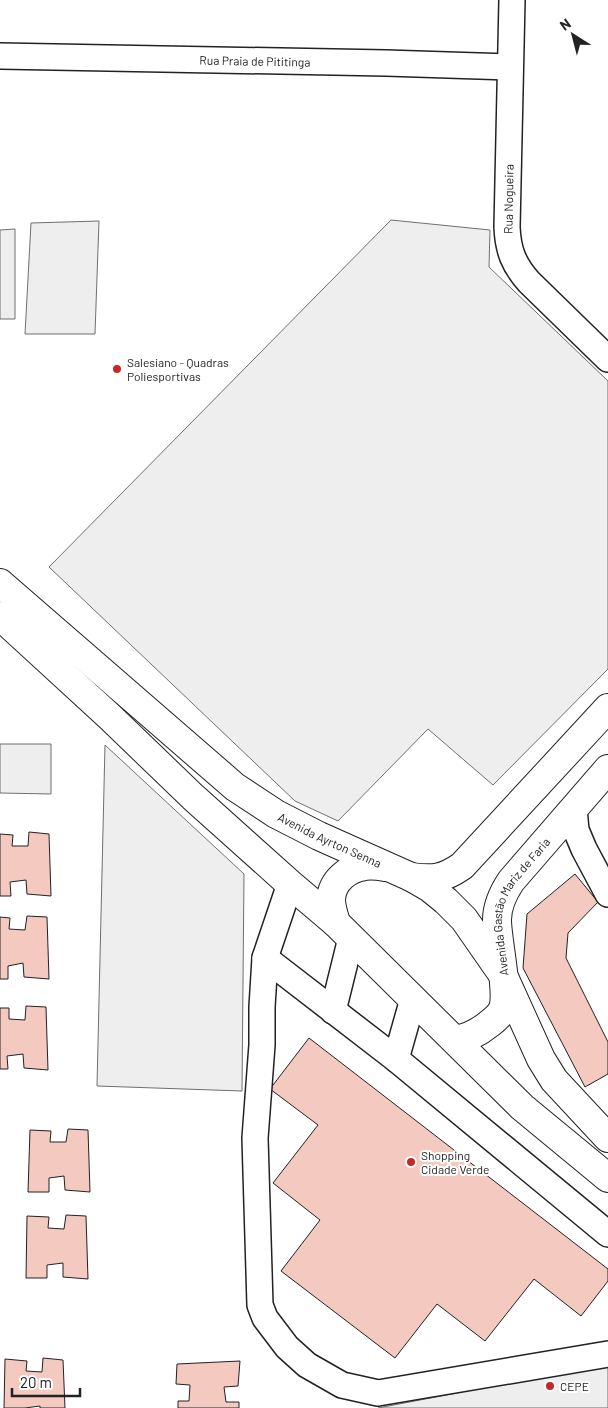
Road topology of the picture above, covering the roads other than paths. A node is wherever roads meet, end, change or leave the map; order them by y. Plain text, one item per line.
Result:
1 (512, 0) edge
2 (0, 56) edge
3 (510, 66) junction
4 (608, 359) edge
5 (0, 583) edge
6 (0, 616) edge
7 (608, 708) edge
8 (608, 769) edge
9 (574, 809) junction
10 (399, 872) junction
11 (290, 884) junction
12 (608, 894) edge
13 (344, 930) junction
14 (265, 958) junction
15 (503, 976) junction
16 (413, 999) junction
17 (333, 1011) junction
18 (455, 1040) junction
19 (396, 1059) junction
20 (608, 1138) edge
21 (608, 1178) edge
22 (608, 1234) edge
23 (608, 1354) edge

1 - 3 street, Rua Nogueira
2 - 3 street, Rua Praia de Pititinga
3 - 4 street, Rua Nogueira
5 - 10 main road, Avenida Ayrton Senna
6 - 11 main road
7 - 10 main road
8 - 9 main road, Avenida Gastão Mariz de Faria
9 - 12 street
9 - 15 main road, Avenida Gastão Mariz de Faria
10 - 13 main road
10 - 15 main road, Avenida Ayrton Senna
11 - 13 main road
11 - 14 street
13 - 16 main road
13 - 17 street
14 - 17 street
14 - 23 street
15 - 18 main road, Avenida Gastão Mariz de Faria
15 - 20 main road, Avenida Ayrton Senna
16 - 18 main road
16 - 19 street
17 - 19 street
18 - 21 main road
19 - 22 street

